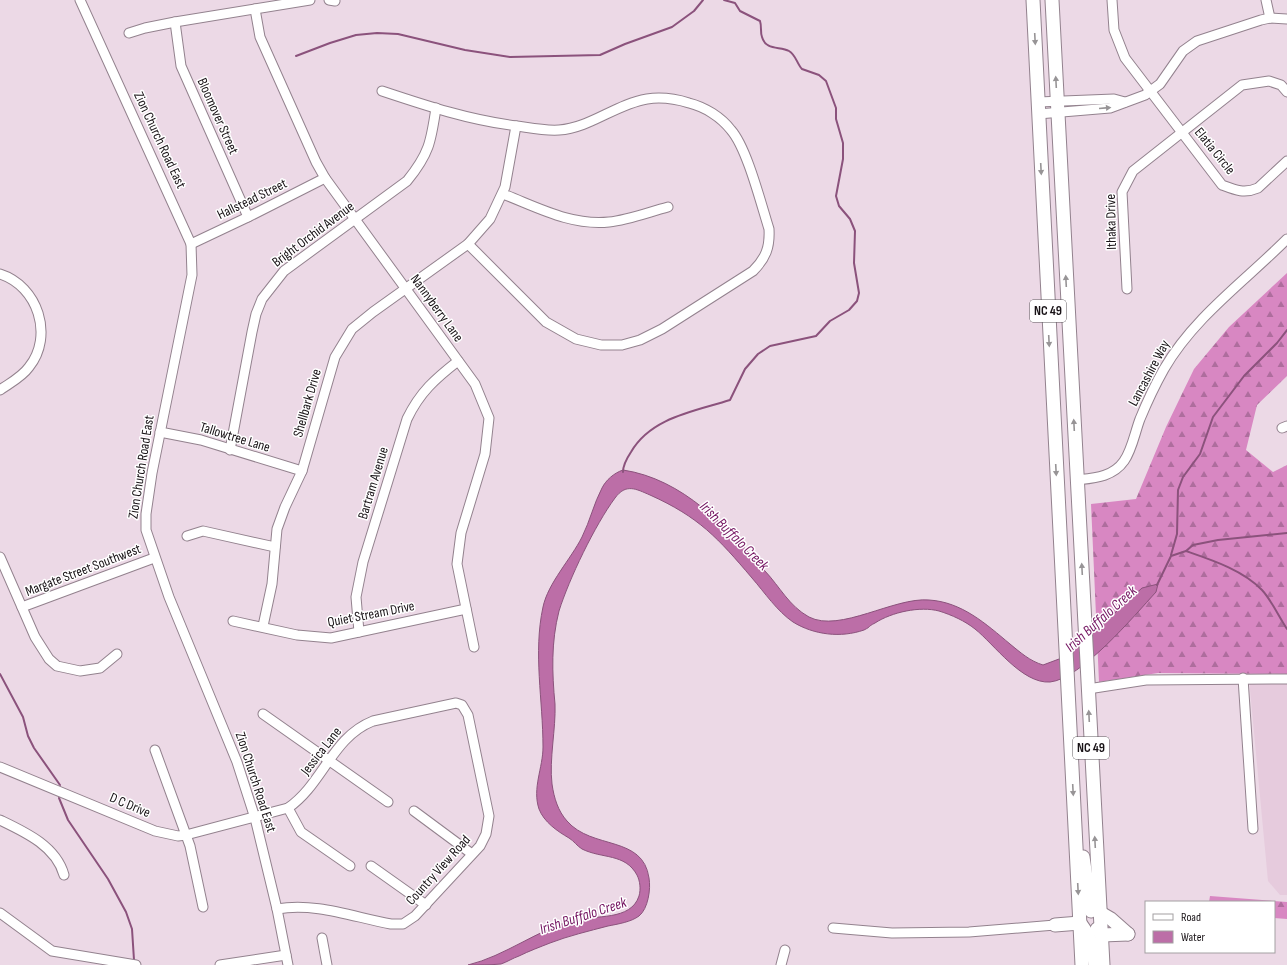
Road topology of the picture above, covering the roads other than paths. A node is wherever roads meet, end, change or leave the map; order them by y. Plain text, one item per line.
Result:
1 (80, 0) edge
2 (310, 0) edge
3 (1033, 0) edge
4 (1052, 0) edge
5 (1112, 0) edge
6 (1266, 0) edge
7 (255, 9) junction
8 (1270, 18) junction
9 (1287, 19) edge
10 (174, 22) junction
11 (129, 33) dead end
12 (382, 91) dead end
13 (1150, 92) junction
14 (1287, 92) edge
15 (1057, 107) junction
16 (436, 108) junction
17 (1038, 108) junction
18 (516, 126) junction
19 (1182, 133) junction
20 (1287, 161) edge
21 (325, 178) junction
22 (503, 194) junction
23 (668, 207) dead end
24 (248, 217) junction
25 (355, 219) junction
26 (1287, 240) edge
27 (191, 244) junction
28 (468, 244) junction
29 (0, 274) edge
30 (405, 288) junction
31 (1127, 289) dead end
32 (458, 361) junction
33 (0, 390) edge
34 (160, 432) junction
35 (230, 450) junction
36 (302, 471) junction
37 (1077, 480) junction
38 (187, 536) dead end
39 (275, 547) junction
40 (0, 557) edge
41 (154, 558) junction
42 (22, 608) junction
43 (466, 609) junction
44 (234, 621) dead end
45 (262, 626) junction
46 (359, 632) junction
47 (474, 647) dead end
48 (117, 654) dead end
49 (1243, 678) junction
50 (1287, 678) edge
51 (1088, 689) junction
52 (462, 705) joint
53 (263, 714) dead end
54 (155, 750) dead end
55 (329, 761) junction
56 (0, 767) edge
57 (1072, 773) junction
58 (388, 802) dead end
59 (288, 808) junction
60 (414, 811) dead end
61 (255, 818) junction
62 (0, 820) edge
63 (1094, 825) junction
64 (1253, 829) dead end
65 (186, 836) junction
66 (1076, 850) junction
67 (472, 854) junction
68 (350, 866) dead end
69 (371, 866) dead end
70 (64, 875) dead end
71 (426, 904) junction
72 (203, 907) dead end
73 (277, 909) junction
74 (1099, 912) junction
75 (0, 913) edge
76 (1080, 923) junction
77 (1055, 925) junction
78 (833, 928) dead end
79 (1102, 935) junction
80 (322, 938) dead end
81 (1080, 940) junction
82 (784, 950) dead end
83 (286, 955) junction
84 (108, 963) edge
85 (136, 965) edge
86 (220, 965) edge
87 (288, 965) edge
88 (328, 965) edge
89 (781, 965) edge
90 (1082, 965) edge
91 (1095, 965) edge
92 (1103, 965) edge

1 - 27 street, Zion Church Road East
2 - 7 street
3 -> 17 highway, NC 49
15 -> 4 highway, NC 49
5 - 13 street, Elatia Circle
6 - 8 street
7 - 10 street
7 - 21 street, Nannyberry Lane
8 - 9 street
8 - 13 street
10 - 11 street
10 - 24 street, Bloomover Street
12 - 16 street
13 - 15 street
13 - 19 street, Elatia Circle
14 - 19 street, Elatia Circle
15 - 17 street
37 -> 15 highway, NC 49
16 - 18 street
16 - 25 street, Bright Orchid Avenue
17 -> 57 highway, NC 49
18 - 22 street, Shellbark Drive
18 - 28 street
19 - 20 street, Elatia Circle
19 - 31 street, Ithaka Drive
21 - 24 street, Hallstead Street
21 - 25 street, Nannyberry Lane
22 - 23 street
22 - 28 street, Shellbark Drive
24 - 27 street, Hallstead Street
25 - 30 street, Nannyberry Lane
25 - 35 street, Bright Orchid Avenue
26 - 37 street, Lancashire Way
27 - 34 street, Zion Church Road East
28 - 30 street, Shellbark Drive
29 - 33 street
30 - 32 street, Nannyberry Lane
30 - 36 street, Shellbark Drive
32 - 43 street, Nannyberry Lane
32 - 46 street, Bartram Avenue
34 - 35 street, Tallowtree Lane
34 - 41 street, Zion Church Road East
35 - 36 street, Tallowtree Lane
36 - 39 street, Shellbark Drive
51 -> 37 highway, NC 49
38 - 39 street
39 - 45 street, Shellbark Drive
40 - 42 street
41 - 42 street, Margate Street Southwest
41 - 61 street, Zion Church Road East
42 - 48 street
43 - 46 street, Quiet Stream Drive
43 - 47 street, Nannyberry Lane
44 - 45 street, Quiet Stream Drive
45 - 46 street, Quiet Stream Drive
49 - 50 street
49 - 51 street
49 - 64 street
63 -> 51 highway, NC 49
52 - 55 street, Jessica Lane
52 - 67 street, Country View Road
53 - 55 street
54 - 65 street
55 - 58 street
55 - 59 street, Jessica Lane
56 - 65 street, D C Drive
57 - 63 highway
57 -> 66 highway, NC 49
59 - 61 street, Jessica Lane
59 - 68 street
60 - 67 street
61 - 65 street, D C Drive
61 - 73 street, Zion Church Road East
62 - 70 street
74 -> 63 highway, NC 49
65 - 72 street
66 -> 76 highway, NC 49
66 - 79 highway
67 - 71 street, Country View Road
69 - 71 street
71 - 73 street, Country View Road
73 - 83 street, Zion Church Road East
74 - 79 highway, NC 49
74 - 79 highway
75 - 84 street
76 - 77 highway
76 - 81 highway, NC 49
76 - 91 highway
77 - 78 street
77 - 81 highway
79 - 92 highway, NC 49
80 - 88 street
81 - 90 highway, NC 49
82 - 89 street
83 - 86 street
83 - 87 street, Zion Church Road East
84 - 85 street

